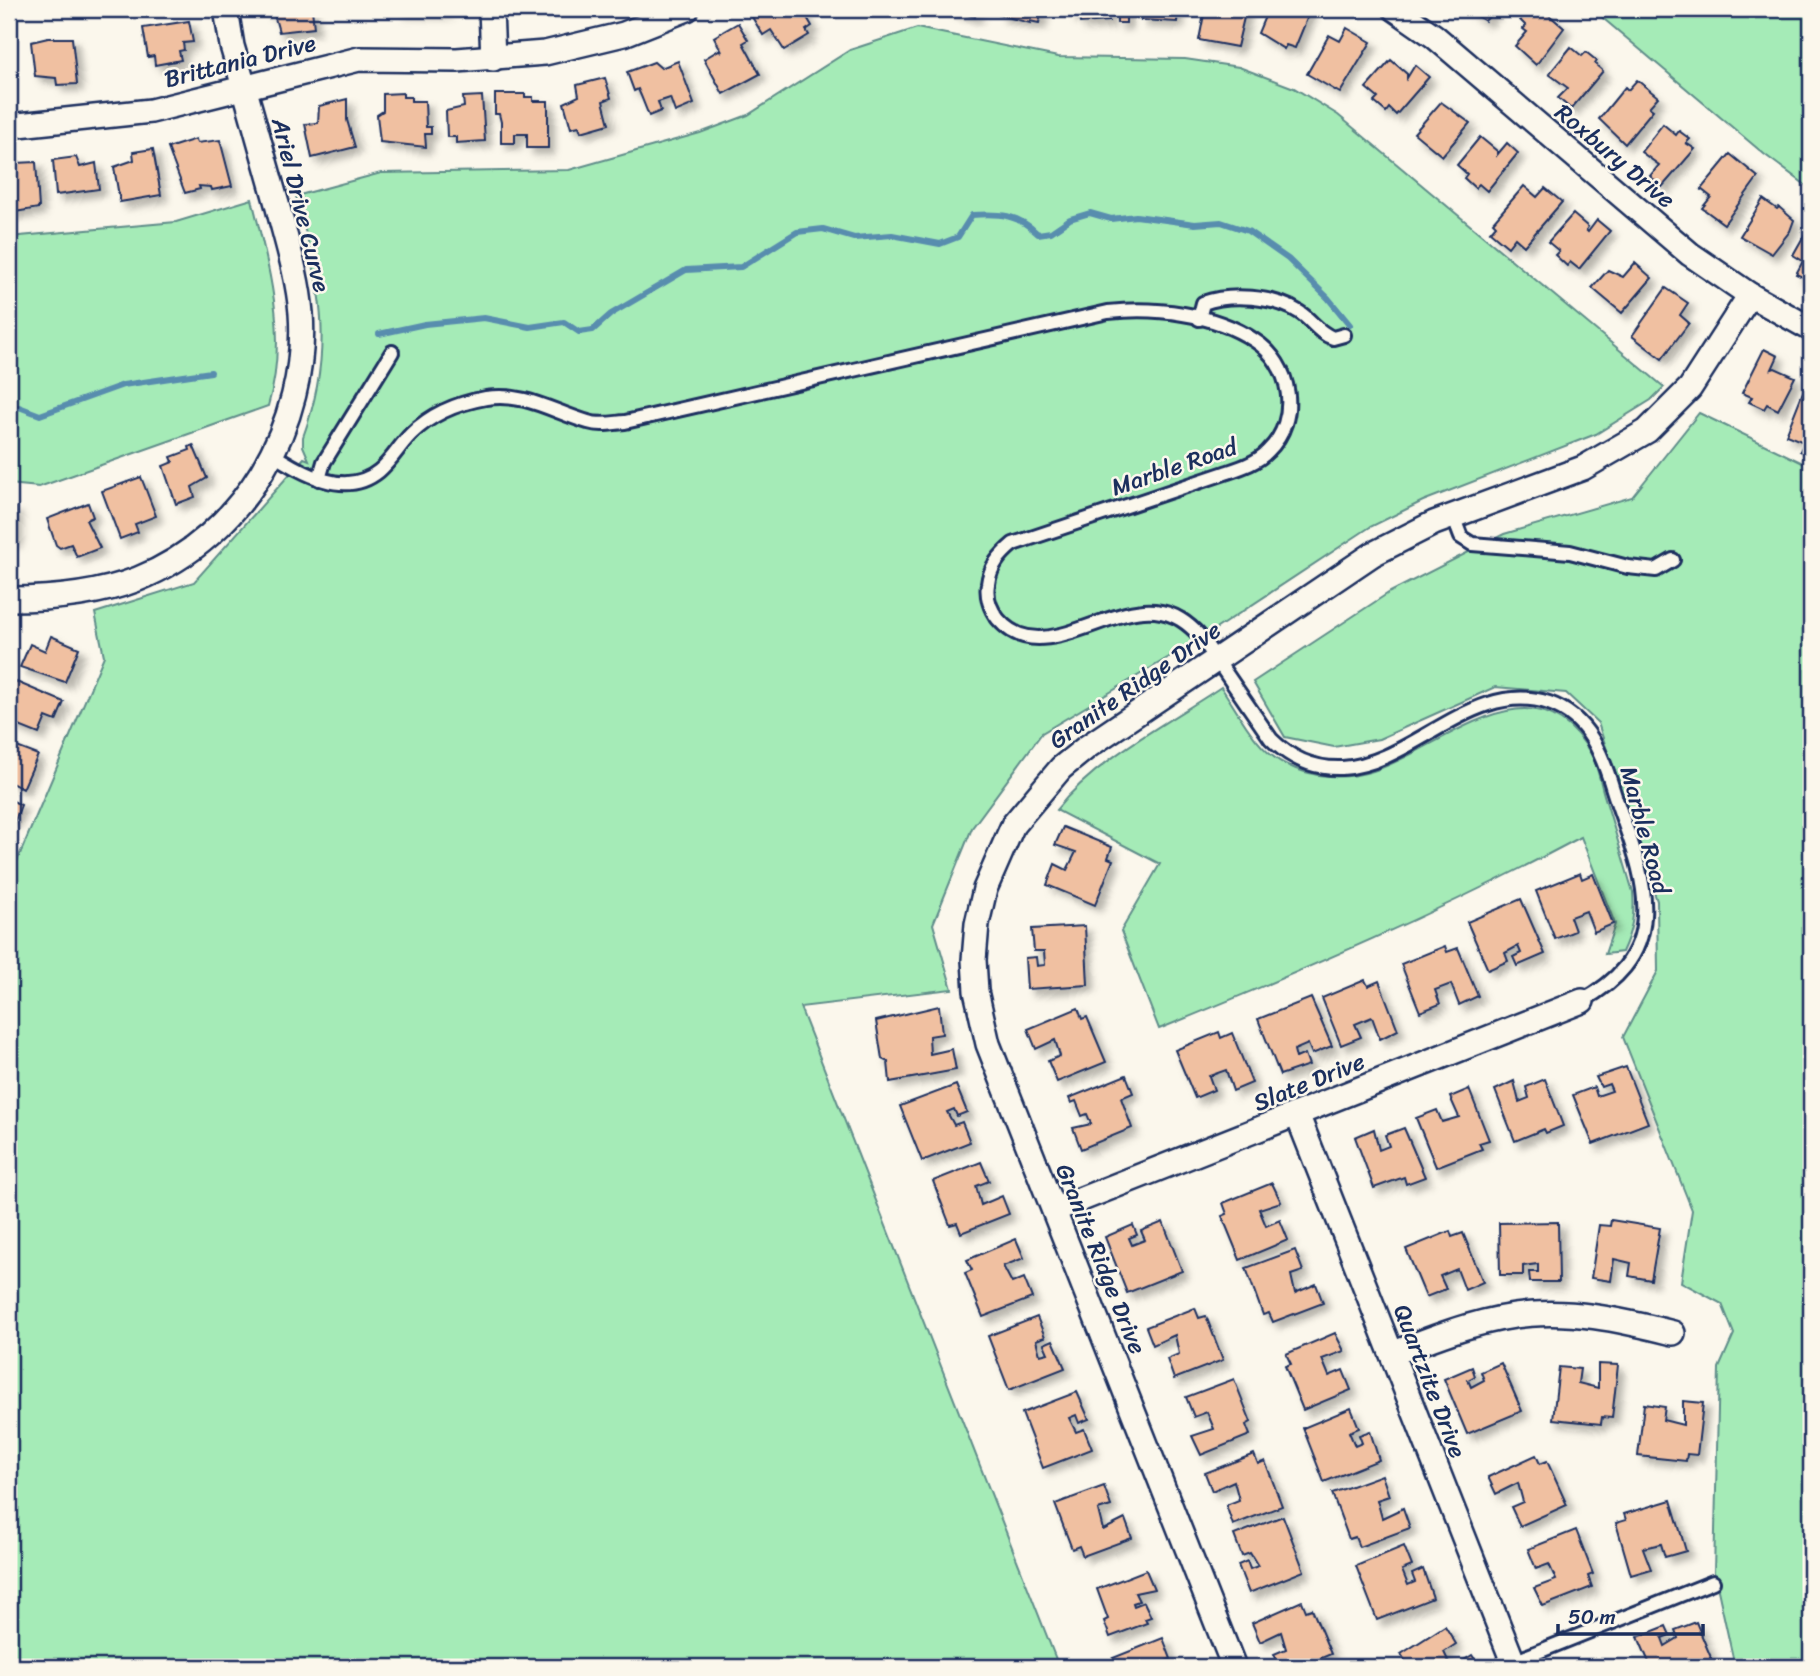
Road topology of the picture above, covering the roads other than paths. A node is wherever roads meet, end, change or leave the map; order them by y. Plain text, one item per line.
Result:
1 (226, 9) edge
2 (491, 9) edge
3 (687, 9) edge
4 (1395, 9) edge
5 (493, 59) junction
6 (245, 89) junction
7 (9, 126) edge
8 (1750, 295) junction
9 (1199, 319) junction
10 (1811, 329) edge
11 (1344, 335) dead end
12 (392, 352) dead end
13 (272, 454) junction
14 (319, 479) junction
15 (1452, 516) junction
16 (1673, 560) dead end
17 (9, 599) edge
18 (1217, 659) junction
19 (1583, 1001) joint
20 (1297, 1114) junction
21 (1054, 1210) junction
22 (1673, 1333) dead end
23 (1392, 1354) junction
24 (1713, 1582) dead end
25 (1514, 1665) edge
26 (1234, 1667) edge

1 - 6 street, Ariel Drive Curve
2 - 5 street
3 - 5 street, Brittania Drive
4 - 8 street, Roxbury Drive
5 - 6 street, Brittania Drive
6 - 7 street, Brittania Drive
6 - 13 street, Ariel Drive Curve
8 - 10 street, Roxbury Drive
8 - 15 street, Granite Ridge Drive
9 - 11 lane
9 - 14 lane, Marble Road
9 - 18 lane, Marble Road
12 - 14 lane
13 - 14 lane, Marble Road
13 - 17 street, Ariel Drive Curve
15 - 16 lane
15 - 18 street, Granite Ridge Drive
18 - 19 lane, Marble Road
18 - 21 street, Granite Ridge Drive
19 - 20 street, Slate Drive
20 - 21 street, Slate Drive
20 - 23 street, Quartzite Drive
21 - 26 street, Granite Ridge Drive
22 - 23 street
23 - 25 street, Quartzite Drive
24 - 25 lane

